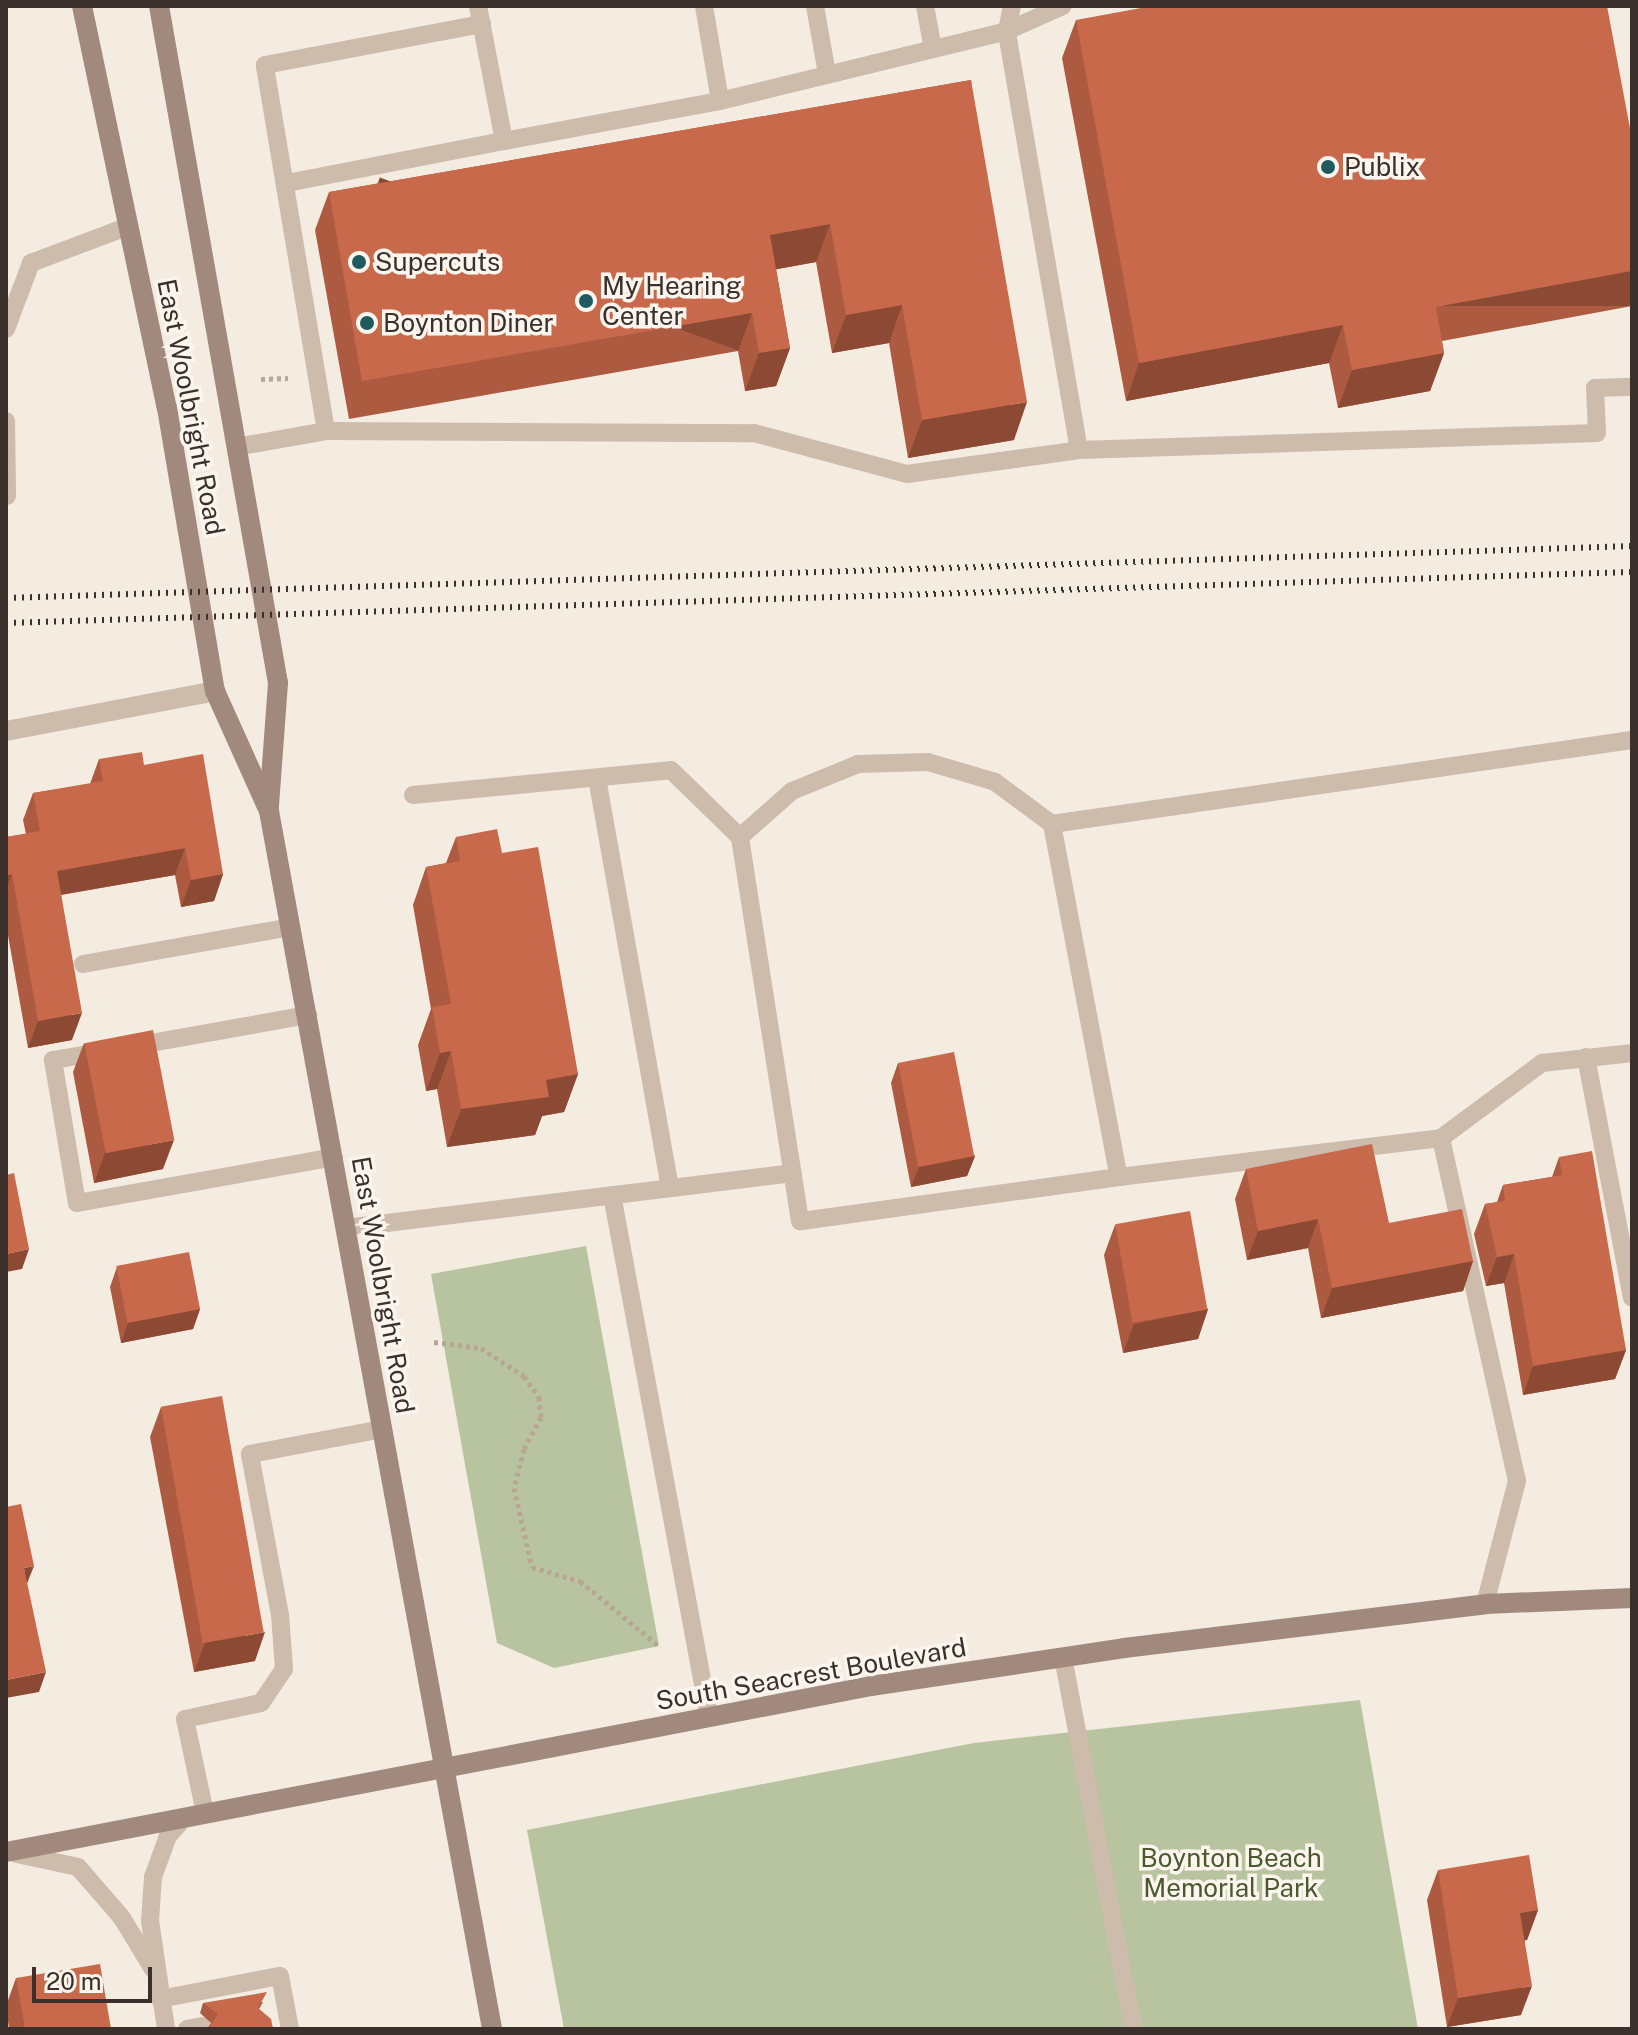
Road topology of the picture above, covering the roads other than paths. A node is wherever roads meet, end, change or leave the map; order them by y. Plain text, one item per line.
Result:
1 (82, 6) edge
2 (159, 6) edge
3 (704, 6) edge
4 (815, 6) edge
5 (925, 6) edge
6 (1012, 6) edge
7 (1063, 6) edge
8 (480, 15) edge
9 (1007, 31) junction
10 (933, 49) junction
11 (827, 74) junction
12 (720, 101) junction
13 (504, 141) junction
14 (287, 183) junction
15 (129, 226) junction
16 (6, 329) edge
17 (1632, 387) edge
18 (6, 421) edge
19 (326, 431) junction
20 (236, 447) junction
21 (1079, 450) junction
22 (7, 496) edge
23 (215, 691) junction
24 (6, 731) edge
25 (1632, 740) edge
26 (597, 778) junction
27 (413, 795) dead end
28 (269, 811) junction
29 (1052, 824) junction
30 (740, 837) junction
31 (291, 927) junction
32 (83, 964) dead end
33 (308, 1015) junction
34 (1632, 1053) edge
35 (1586, 1057) junction
36 (1441, 1138) junction
37 (334, 1157) junction
38 (793, 1173) junction
39 (1119, 1177) junction
40 (670, 1188) junction
41 (612, 1195) junction
42 (346, 1228) junction
43 (1632, 1298) edge
44 (382, 1429) junction
45 (1632, 1598) edge
46 (1485, 1604) junction
47 (1063, 1657) junction
48 (709, 1717) junction
49 (445, 1768) junction
50 (195, 1815) junction
51 (6, 1852) edge
52 (155, 1973) junction
53 (160, 1999) junction
54 (266, 2017) edge
55 (288, 2021) edge
56 (166, 2029) edge
57 (492, 2029) edge
58 (1133, 2029) edge

1 - 15 main road, East Woolbright Road
2 - 20 main road, East Woolbright Road
3 - 12 lane
4 - 11 lane
5 - 10 lane
6 - 9 lane
7 - 9 lane
8 - 13 lane
8 - 14 lane
9 - 10 lane
9 - 21 lane
10 - 11 lane
11 - 12 lane
12 - 13 lane
13 - 14 lane
14 - 19 lane
15 - 16 lane
15 - 23 main road, East Woolbright Road
17 - 21 lane
18 - 22 lane
19 - 20 lane
19 - 21 lane
20 - 28 main road, East Woolbright Road
23 - 24 street
23 - 28 main road, East Woolbright Road
25 - 29 lane
26 - 27 lane
26 - 30 lane
26 - 40 lane
28 - 31 main road, East Woolbright Road
29 - 30 lane
29 - 39 lane
30 - 38 lane
31 - 32 lane
31 - 33 main road, East Woolbright Road
33 - 37 main road, East Woolbright Road
33 - 37 lane
34 - 35 lane
35 - 36 lane
35 - 43 lane
36 - 39 lane
36 - 46 lane
37 - 42 main road, East Woolbright Road
38 - 39 lane
38 - 40 lane
40 - 41 lane
41 - 42 lane
41 - 48 lane
42 - 44 main road, East Woolbright Road
44 - 49 main road, East Woolbright Road
44 - 50 lane
45 - 46 main road, South Seacrest Boulevard
46 - 47 main road, South Seacrest Boulevard
47 - 48 main road, South Seacrest Boulevard
47 - 58 lane
48 - 49 main road, South Seacrest Boulevard
49 - 50 main road, South Seacrest Boulevard
49 - 57 main road, East Woolbright Road
50 - 51 main road, South Seacrest Boulevard
50 - 52 lane
51 - 52 lane
52 - 53 lane
53 - 55 lane
53 - 56 lane
54 - 55 lane

